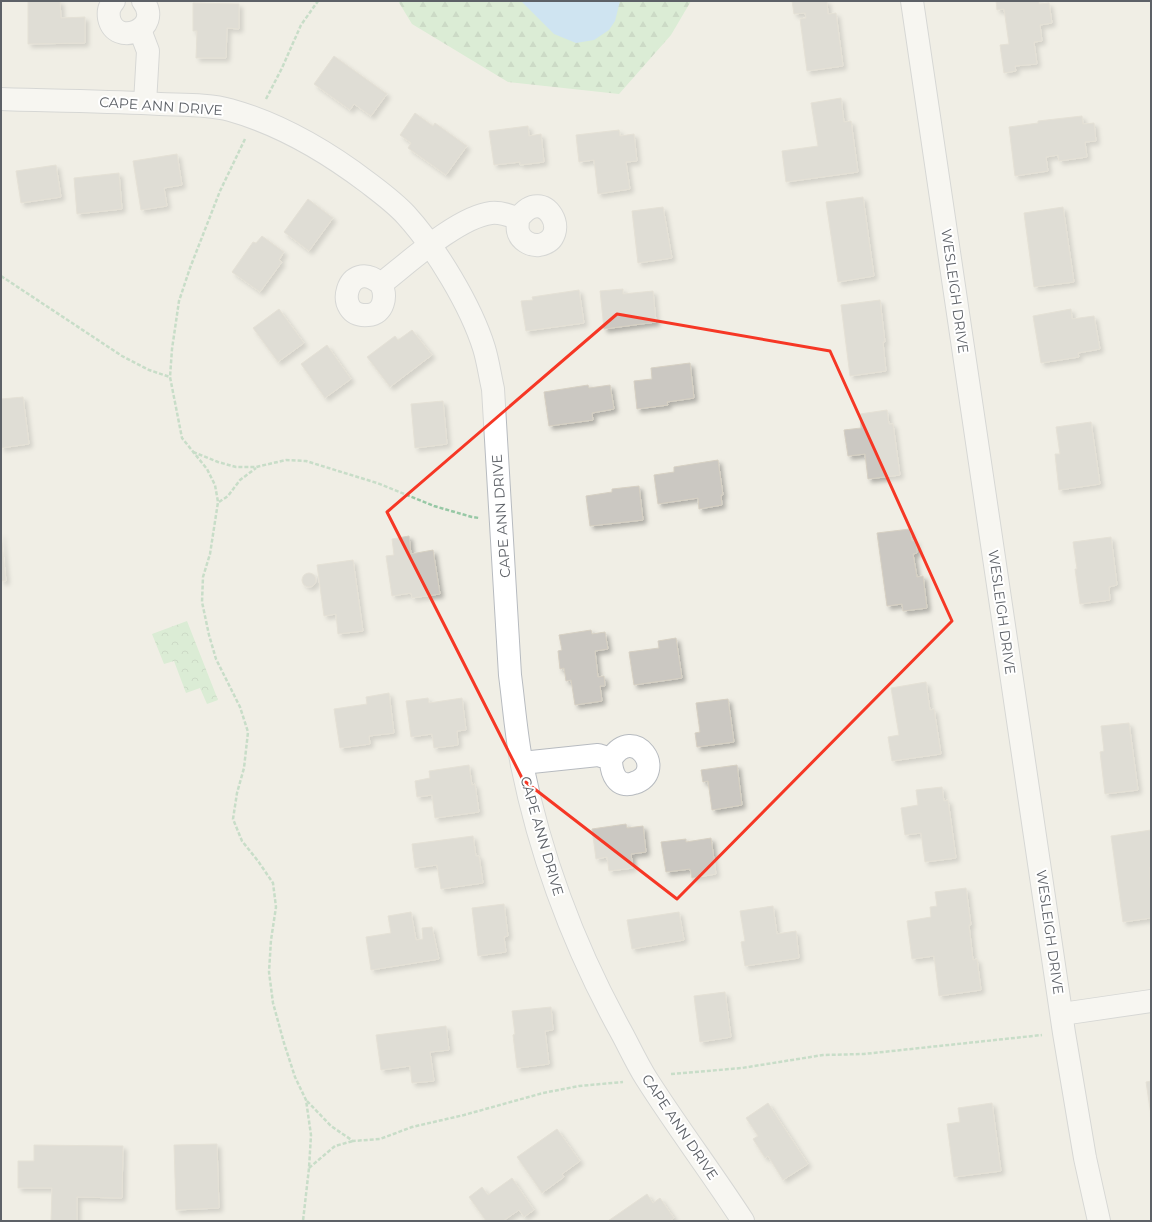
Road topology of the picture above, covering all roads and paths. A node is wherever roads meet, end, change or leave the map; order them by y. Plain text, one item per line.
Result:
1 (114, 1) edge
2 (144, 1) edge
3 (318, 1) edge
4 (912, 1) edge
5 (140, 30) junction
6 (1, 99) edge
7 (145, 103) junction
8 (255, 119) junction
9 (518, 219) dead end
10 (430, 246) junction
11 (1, 276) edge
12 (381, 284) dead end
13 (170, 377) junction
14 (192, 452) junction
15 (256, 467) junction
16 (218, 502) junction
17 (501, 520) junction
18 (611, 759) dead end
19 (522, 763) junction
20 (1151, 1001) edge
21 (1062, 1014) junction
22 (353, 1141) dead end
23 (309, 1168) junction
24 (303, 1221) edge
25 (743, 1221) edge
26 (1099, 1221) edge

1 - 5 street
2 - 5 street
3 - 8 path
4 - 21 street, WESLEIGH DRIVE
5 - 7 street
6 - 7 street, CAPE ANN DRIVE
7 - 8 street, CAPE ANN DRIVE
8 - 10 street, CAPE ANN DRIVE
8 - 13 path
9 - 10 street
10 - 12 street
10 - 17 street, CAPE ANN DRIVE
11 - 13 path
13 - 14 path
14 - 15 path
14 - 16 path
15 - 16 path
15 - 17 path
16 - 23 path
17 - 19 street, CAPE ANN DRIVE
18 - 19 street
19 - 25 street, CAPE ANN DRIVE
20 - 21 street
21 - 26 street, WESLEIGH DRIVE
22 - 23 path
23 - 24 path

